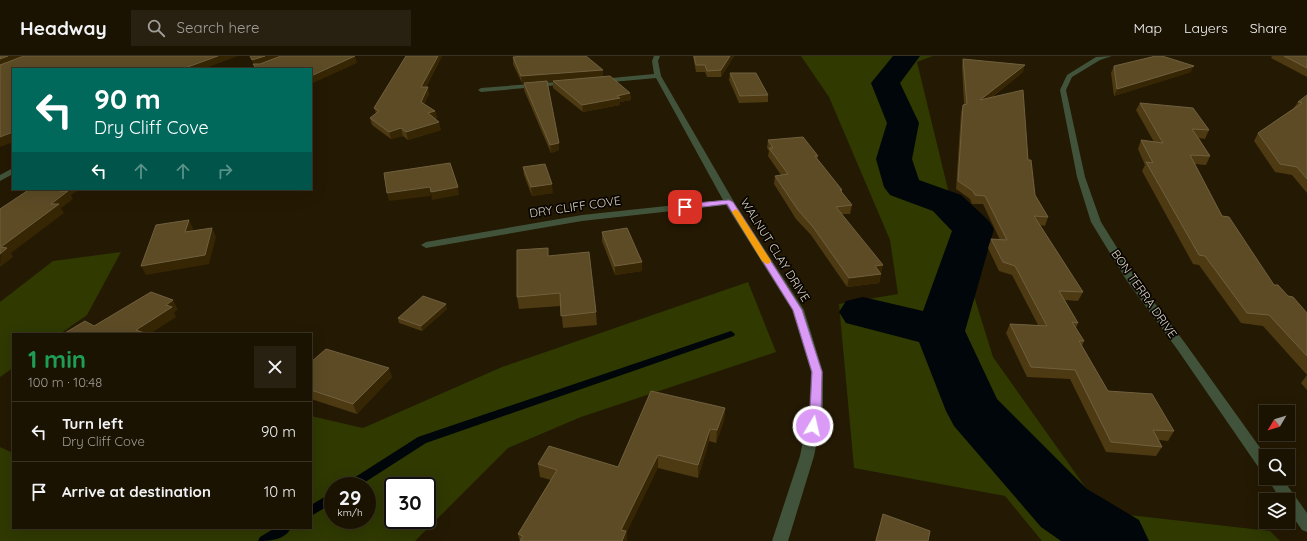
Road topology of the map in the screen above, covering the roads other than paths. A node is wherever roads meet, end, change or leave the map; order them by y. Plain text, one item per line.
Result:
1 (657, 56) edge
2 (1109, 56) edge
3 (658, 76) junction
4 (596, 81) edge
5 (573, 83) edge
6 (481, 90) dead end
7 (12, 172) edge
8 (0, 178) edge
9 (729, 202) junction
10 (426, 245) dead end
11 (1259, 457) edge
12 (1279, 485) edge
13 (1307, 525) edge
14 (780, 541) edge

1 - 3 street, WALNUT CLAY DRIVE
2 - 11 street, BON TERRA DRIVE
3 - 4 street
3 - 9 street, WALNUT CLAY DRIVE
5 - 6 street
7 - 8 street
9 - 10 street, DRY CLIFF COVE
9 - 14 street, WALNUT CLAY DRIVE
12 - 13 street

